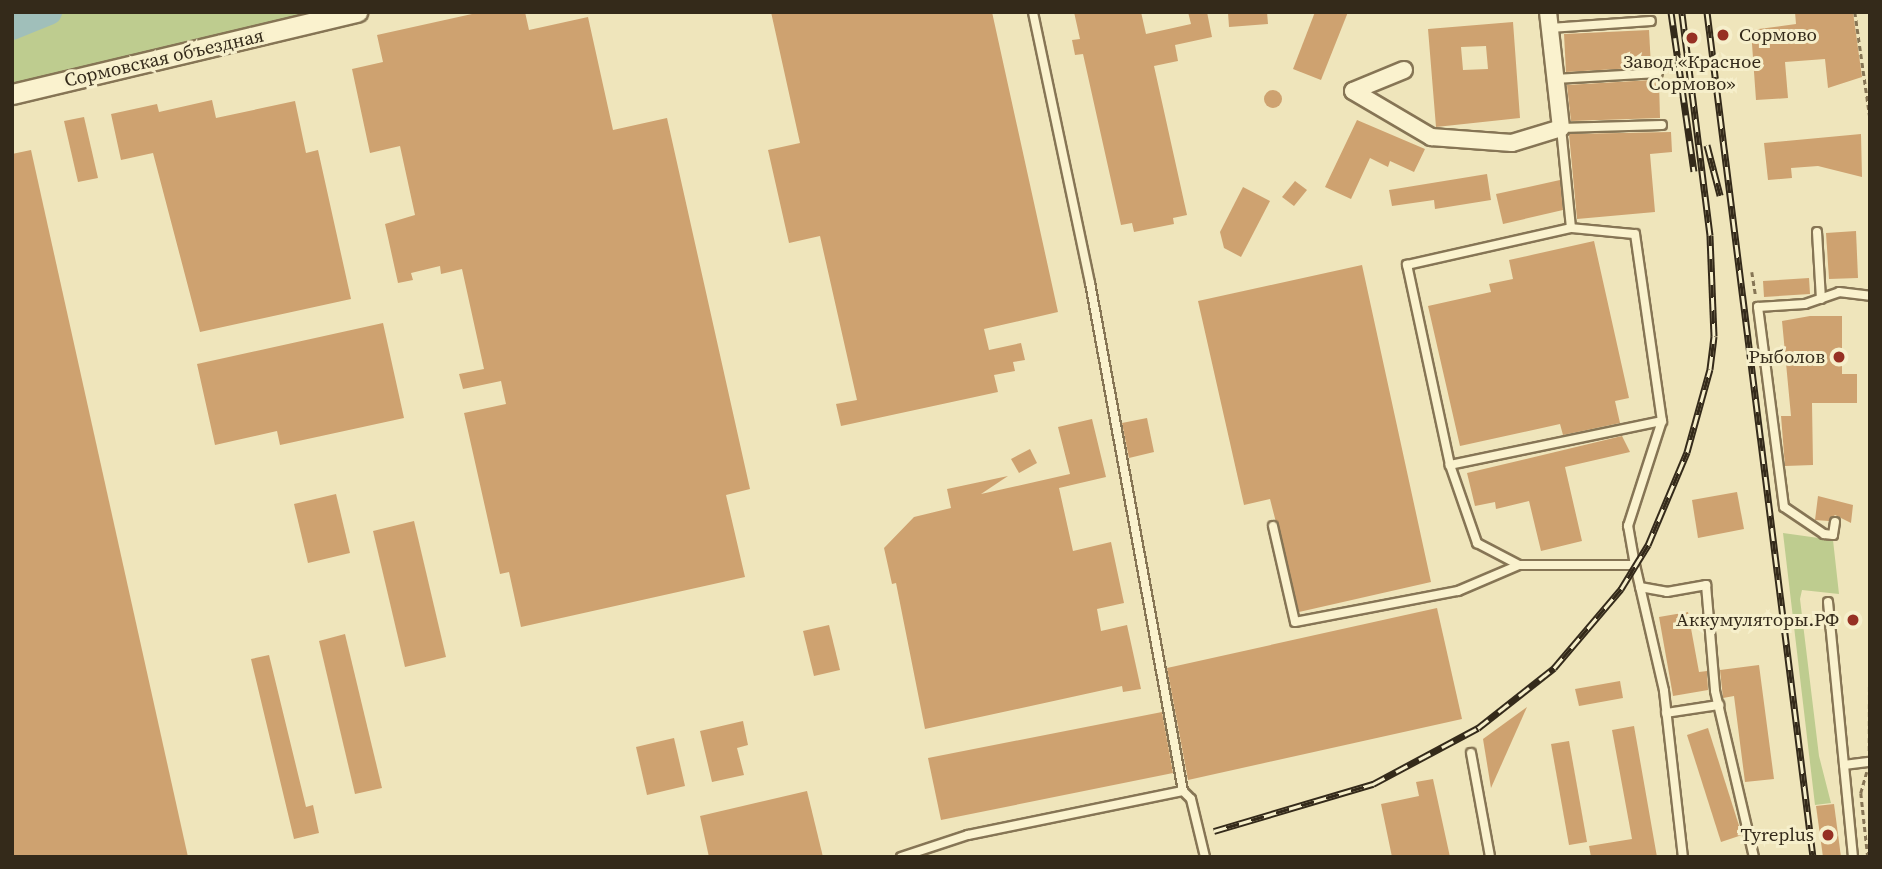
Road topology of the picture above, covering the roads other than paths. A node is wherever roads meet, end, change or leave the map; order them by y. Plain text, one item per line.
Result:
1 (357, 12) edge
2 (1032, 12) edge
3 (1549, 20) edge
4 (1651, 21) dead end
5 (1404, 70) dead end
6 (1658, 73) dead end
7 (1555, 79) junction
8 (12, 94) edge
9 (1662, 125) dead end
10 (1561, 128) junction
11 (1571, 228) junction
12 (1816, 232) dead end
13 (1870, 296) edge
14 (1821, 299) junction
15 (1662, 421) junction
16 (1450, 465) junction
17 (1835, 522) dead end
18 (1273, 526) dead end
19 (1519, 565) junction
20 (1635, 565) junction
21 (1640, 587) junction
22 (1828, 602) dead end
23 (1719, 705) junction
24 (1666, 713) junction
25 (1472, 753) dead end
26 (1869, 762) edge
27 (1844, 765) junction
28 (1183, 791) junction
29 (901, 857) edge
30 (1205, 857) edge
31 (1490, 857) edge
32 (1683, 857) edge
33 (1754, 857) edge
34 (1853, 857) edge

1 - 8 street, Сормовская объездная
2 - 28 lane
3 - 4 lane
3 - 7 street
5 - 10 street
6 - 7 lane
7 - 10 street
9 - 10 lane
10 - 11 lane
11 - 15 lane
11 - 16 lane
12 - 14 lane
13 - 14 lane
14 - 17 lane
15 - 16 lane
15 - 20 lane
16 - 19 lane
18 - 19 lane
19 - 20 lane
20 - 21 lane
21 - 23 lane
21 - 24 lane
22 - 27 lane
23 - 24 lane
23 - 33 lane
24 - 32 lane
25 - 31 lane
26 - 27 lane
27 - 34 lane
28 - 29 lane
28 - 30 lane

